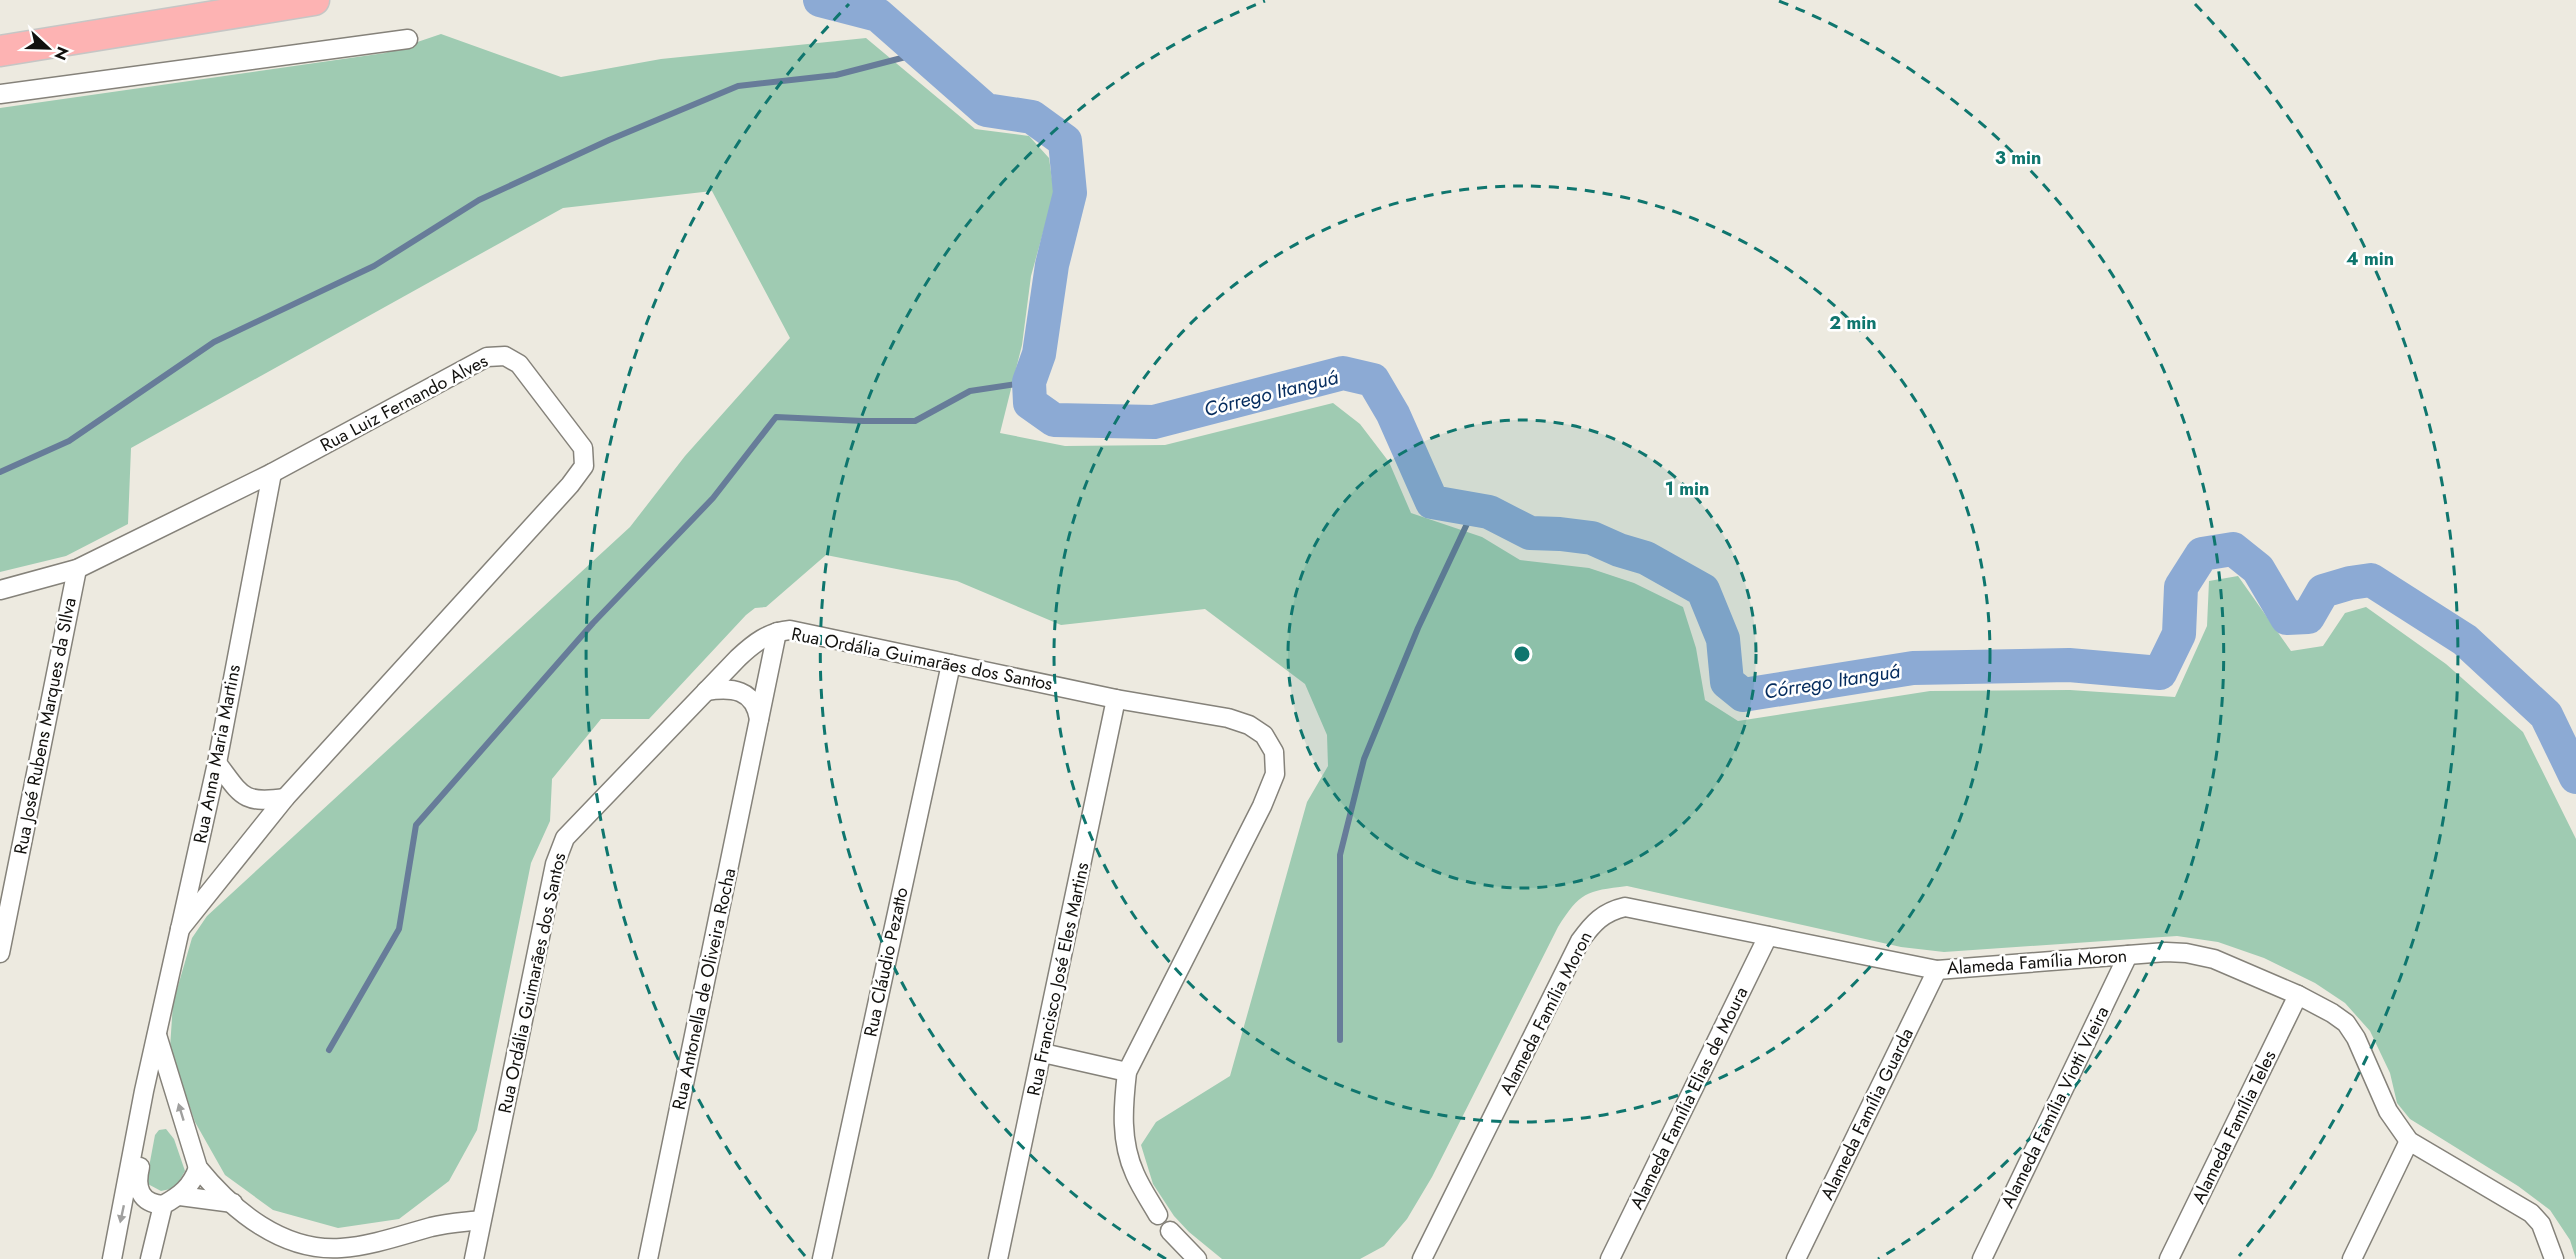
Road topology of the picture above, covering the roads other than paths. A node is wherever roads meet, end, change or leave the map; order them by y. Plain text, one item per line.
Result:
1 (314, 0) edge
2 (408, 39) dead end
3 (0, 51) edge
4 (0, 94) edge
5 (272, 473) junction
6 (77, 569) junction
7 (0, 590) edge
8 (777, 632) junction
9 (951, 664) junction
10 (706, 691) junction
11 (1116, 699) junction
12 (759, 719) junction
13 (217, 763) junction
14 (285, 798) junction
15 (180, 929) junction
16 (1768, 936) junction
17 (0, 953) edge
18 (2128, 955) junction
19 (1937, 970) junction
20 (2298, 995) junction
21 (157, 1033) junction
22 (1043, 1053) junction
23 (1127, 1072) junction
24 (144, 1091) junction
25 (2409, 1141) junction
26 (198, 1168) junction
27 (180, 1196) junction
28 (233, 1203) junction
29 (163, 1204) junction
30 (1158, 1215) dead end
31 (481, 1220) junction
32 (1170, 1231) dead end
33 (2550, 1257) edge
34 (112, 1259) edge
35 (150, 1259) edge
36 (474, 1259) edge
37 (648, 1259) edge
38 (822, 1259) edge
39 (998, 1259) edge
40 (1197, 1259) edge
41 (1422, 1259) edge
42 (1610, 1259) edge
43 (1796, 1259) edge
44 (1982, 1259) edge
45 (2169, 1259) edge
46 (2352, 1259) edge

1 - 3 main road
2 - 4 street
5 - 6 street, Rua Luiz Fernando Alves
5 - 13 street, Rua Anna Maria Martins
5 - 14 street, Rua Luiz Fernando Alves
6 - 7 street, Rua Luiz Fernando Alves
6 - 17 street, Rua José Rubens Marques da SIlva
8 - 9 street, Rua Ordália Guimarães dos Santos
8 - 10 street, Rua Ordália Guimarães dos Santos
8 - 12 street, Rua Antonella de Oliveira Rocha
9 - 11 street, Rua Ordália Guimarães dos Santos
9 - 38 street, Rua Cláudio Pezatto
10 - 12 street
10 - 31 street, Rua Ordália Guimarães dos Santos
11 - 22 street, Rua Francisco José Eles Martins
11 - 23 street, Rua Ordália Guimarães dos Santos
12 - 37 street, Rua Antonella de Oliveira Rocha
13 - 14 street
13 - 15 street, Rua Anna Maria Martins
14 - 15 street, Rua Luiz Fernando Alves
15 - 21 street, Rua Anna Maria Martins
16 - 19 street, Alameda Família Moron
16 - 41 street, Alameda Família Moron
16 - 42 street, Alameda Família Elias de Moura
18 - 19 street, Alameda Família Moron
18 - 20 street, Alameda Família Moron
18 - 44 street, Alameda Família Viotti Vieira
19 - 43 street, Alameda Família Guarda
20 - 25 street, Alameda Família Moron
20 - 45 street, Alameda Família Teles
21 - 24 street, Rua Anna Maria Martins
26 -> 21 street
22 - 23 street
22 - 39 street, Rua Francisco José Eles Martins
23 - 30 street, Rua Ordália Guimarães dos Santos
24 - 29 street
24 -> 34 street
25 - 33 street, Alameda Família Moron
25 - 46 street
26 - 27 street
26 - 28 street
27 - 28 street
27 - 29 street
28 - 31 street
29 - 35 street
31 - 36 street, Rua Ordália Guimarães dos Santos
32 - 40 street

